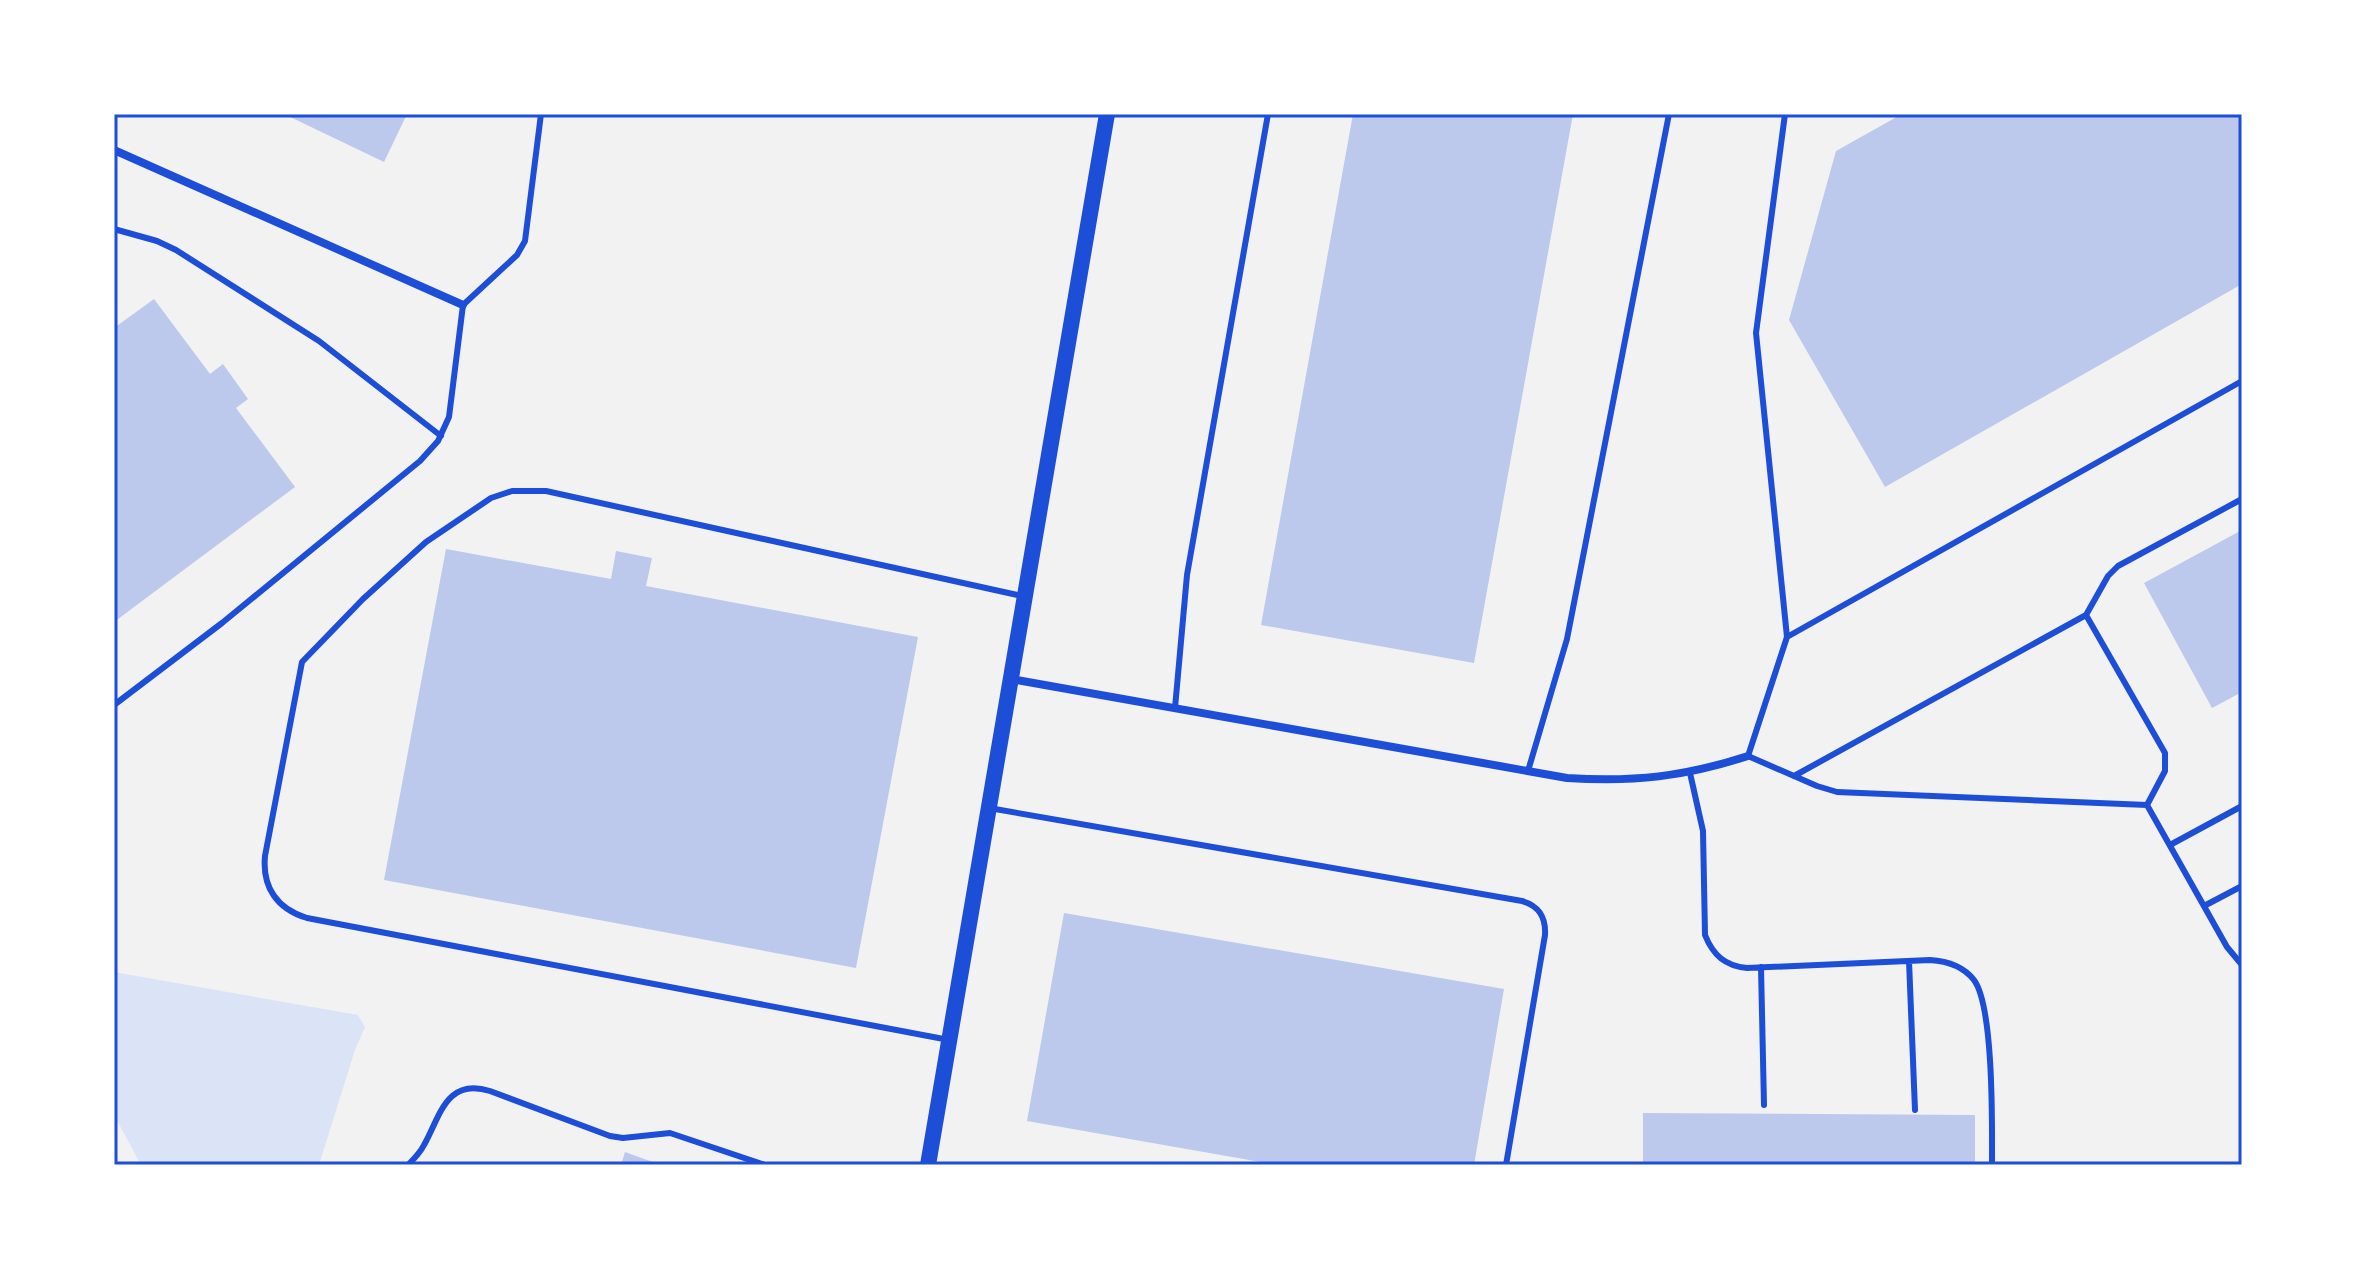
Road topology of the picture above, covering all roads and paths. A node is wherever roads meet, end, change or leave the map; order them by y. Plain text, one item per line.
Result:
1 (541, 114) edge
2 (1107, 114) edge
3 (1268, 114) edge
4 (1669, 114) edge
5 (1785, 114) edge
6 (114, 150) edge
7 (114, 229) edge
8 (463, 305) junction
9 (2242, 381) edge
10 (441, 436) junction
11 (2242, 499) edge
12 (1025, 597) junction
13 (2086, 615) junction
14 (1787, 637) junction
15 (1011, 679) junction
16 (114, 705) edge
17 (1175, 708) junction
18 (1748, 756) junction
19 (1528, 771) junction
20 (1690, 773) junction
21 (1793, 776) junction
22 (2147, 805) junction
23 (2242, 806) edge
24 (988, 808) junction
25 (2170, 845) junction
26 (2242, 886) edge
27 (2204, 906) junction
28 (1909, 961) junction
29 (2242, 965) edge
30 (1761, 967) junction
31 (949, 1040) junction
32 (1764, 1105) dead end
33 (1915, 1110) dead end
34 (408, 1165) edge
35 (765, 1165) edge
36 (928, 1165) edge
37 (1506, 1165) edge
38 (1992, 1165) edge

1 - 8 lane
2 - 12 main road
3 - 17 lane
4 - 19 lane
5 - 14 lane
6 - 8 street
7 - 10 lane
8 - 10 lane
9 - 14 lane
10 - 16 lane
11 - 13 lane
12 - 15 main road
12 - 31 lane
13 - 21 lane
13 - 22 lane
14 - 18 lane
15 - 17 street
15 - 24 main road
17 - 19 street
18 - 20 street
18 - 21 lane
19 - 20 street
20 - 30 lane
21 - 22 lane
22 - 25 lane
23 - 25 lane
24 - 31 main road
24 - 37 lane
25 - 27 lane
26 - 27 lane
27 - 29 lane
28 - 30 lane
28 - 33 lane
28 - 38 lane
30 - 32 lane
31 - 36 main road
34 - 35 lane

